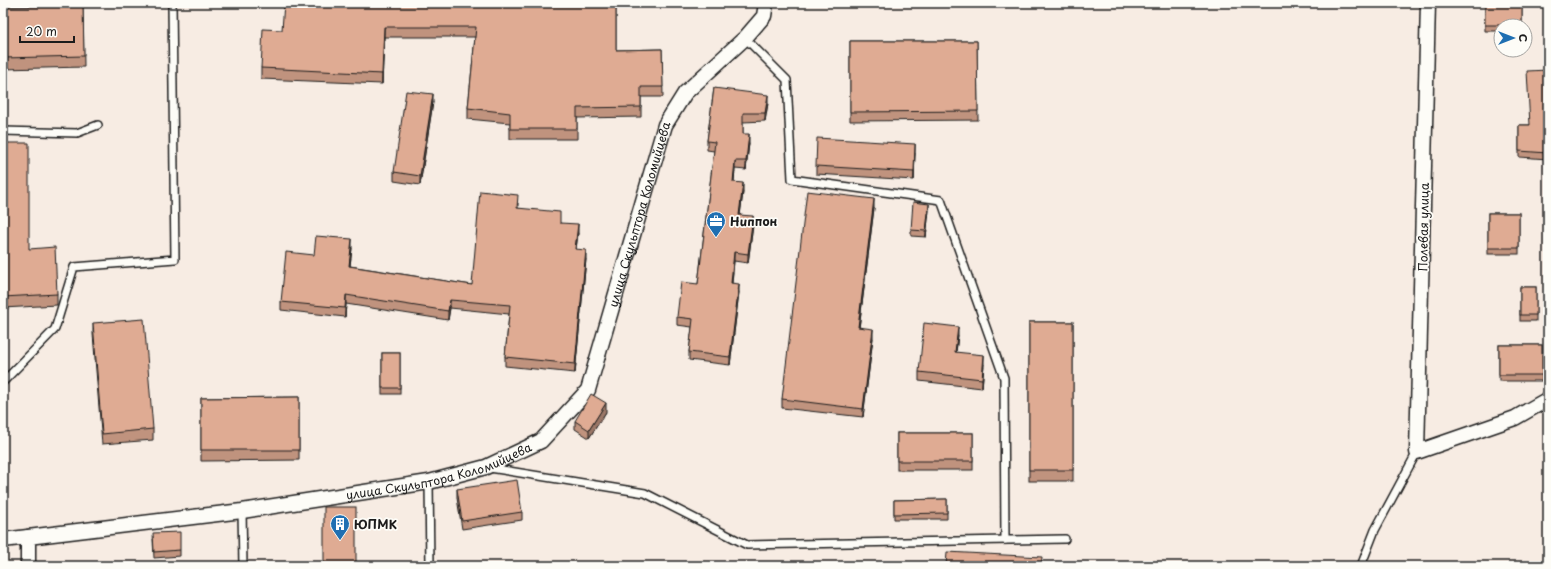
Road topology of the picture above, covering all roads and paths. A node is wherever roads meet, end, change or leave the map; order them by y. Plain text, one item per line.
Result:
1 (172, 3) edge
2 (766, 3) edge
3 (1428, 3) edge
4 (745, 38) junction
5 (98, 125) dead end
6 (3, 131) edge
7 (3, 382) edge
8 (1548, 398) edge
9 (1417, 452) junction
10 (486, 467) junction
11 (429, 482) junction
12 (242, 510) junction
13 (28, 537) junction
14 (1065, 539) dead end
15 (3, 540) edge
16 (1004, 540) junction
17 (28, 566) edge
18 (243, 566) edge
19 (430, 566) edge
20 (1361, 566) edge

1 - 7 lane
2 - 4 street, улица Скульптора Коломийцева
3 - 9 street, Полевая улица
4 - 10 street, улица Скульптора Коломийцева
4 - 16 lane
5 - 6 lane
8 - 9 street
9 - 20 lane
10 - 11 street, улица Скульптора Коломийцева
10 - 16 lane
11 - 12 street, улица Скульптора Коломийцева
11 - 19 lane
12 - 13 street, улица Скульптора Коломийцева
12 - 18 lane
13 - 15 street, улица Скульптора Коломийцева
13 - 17 street
14 - 16 lane

